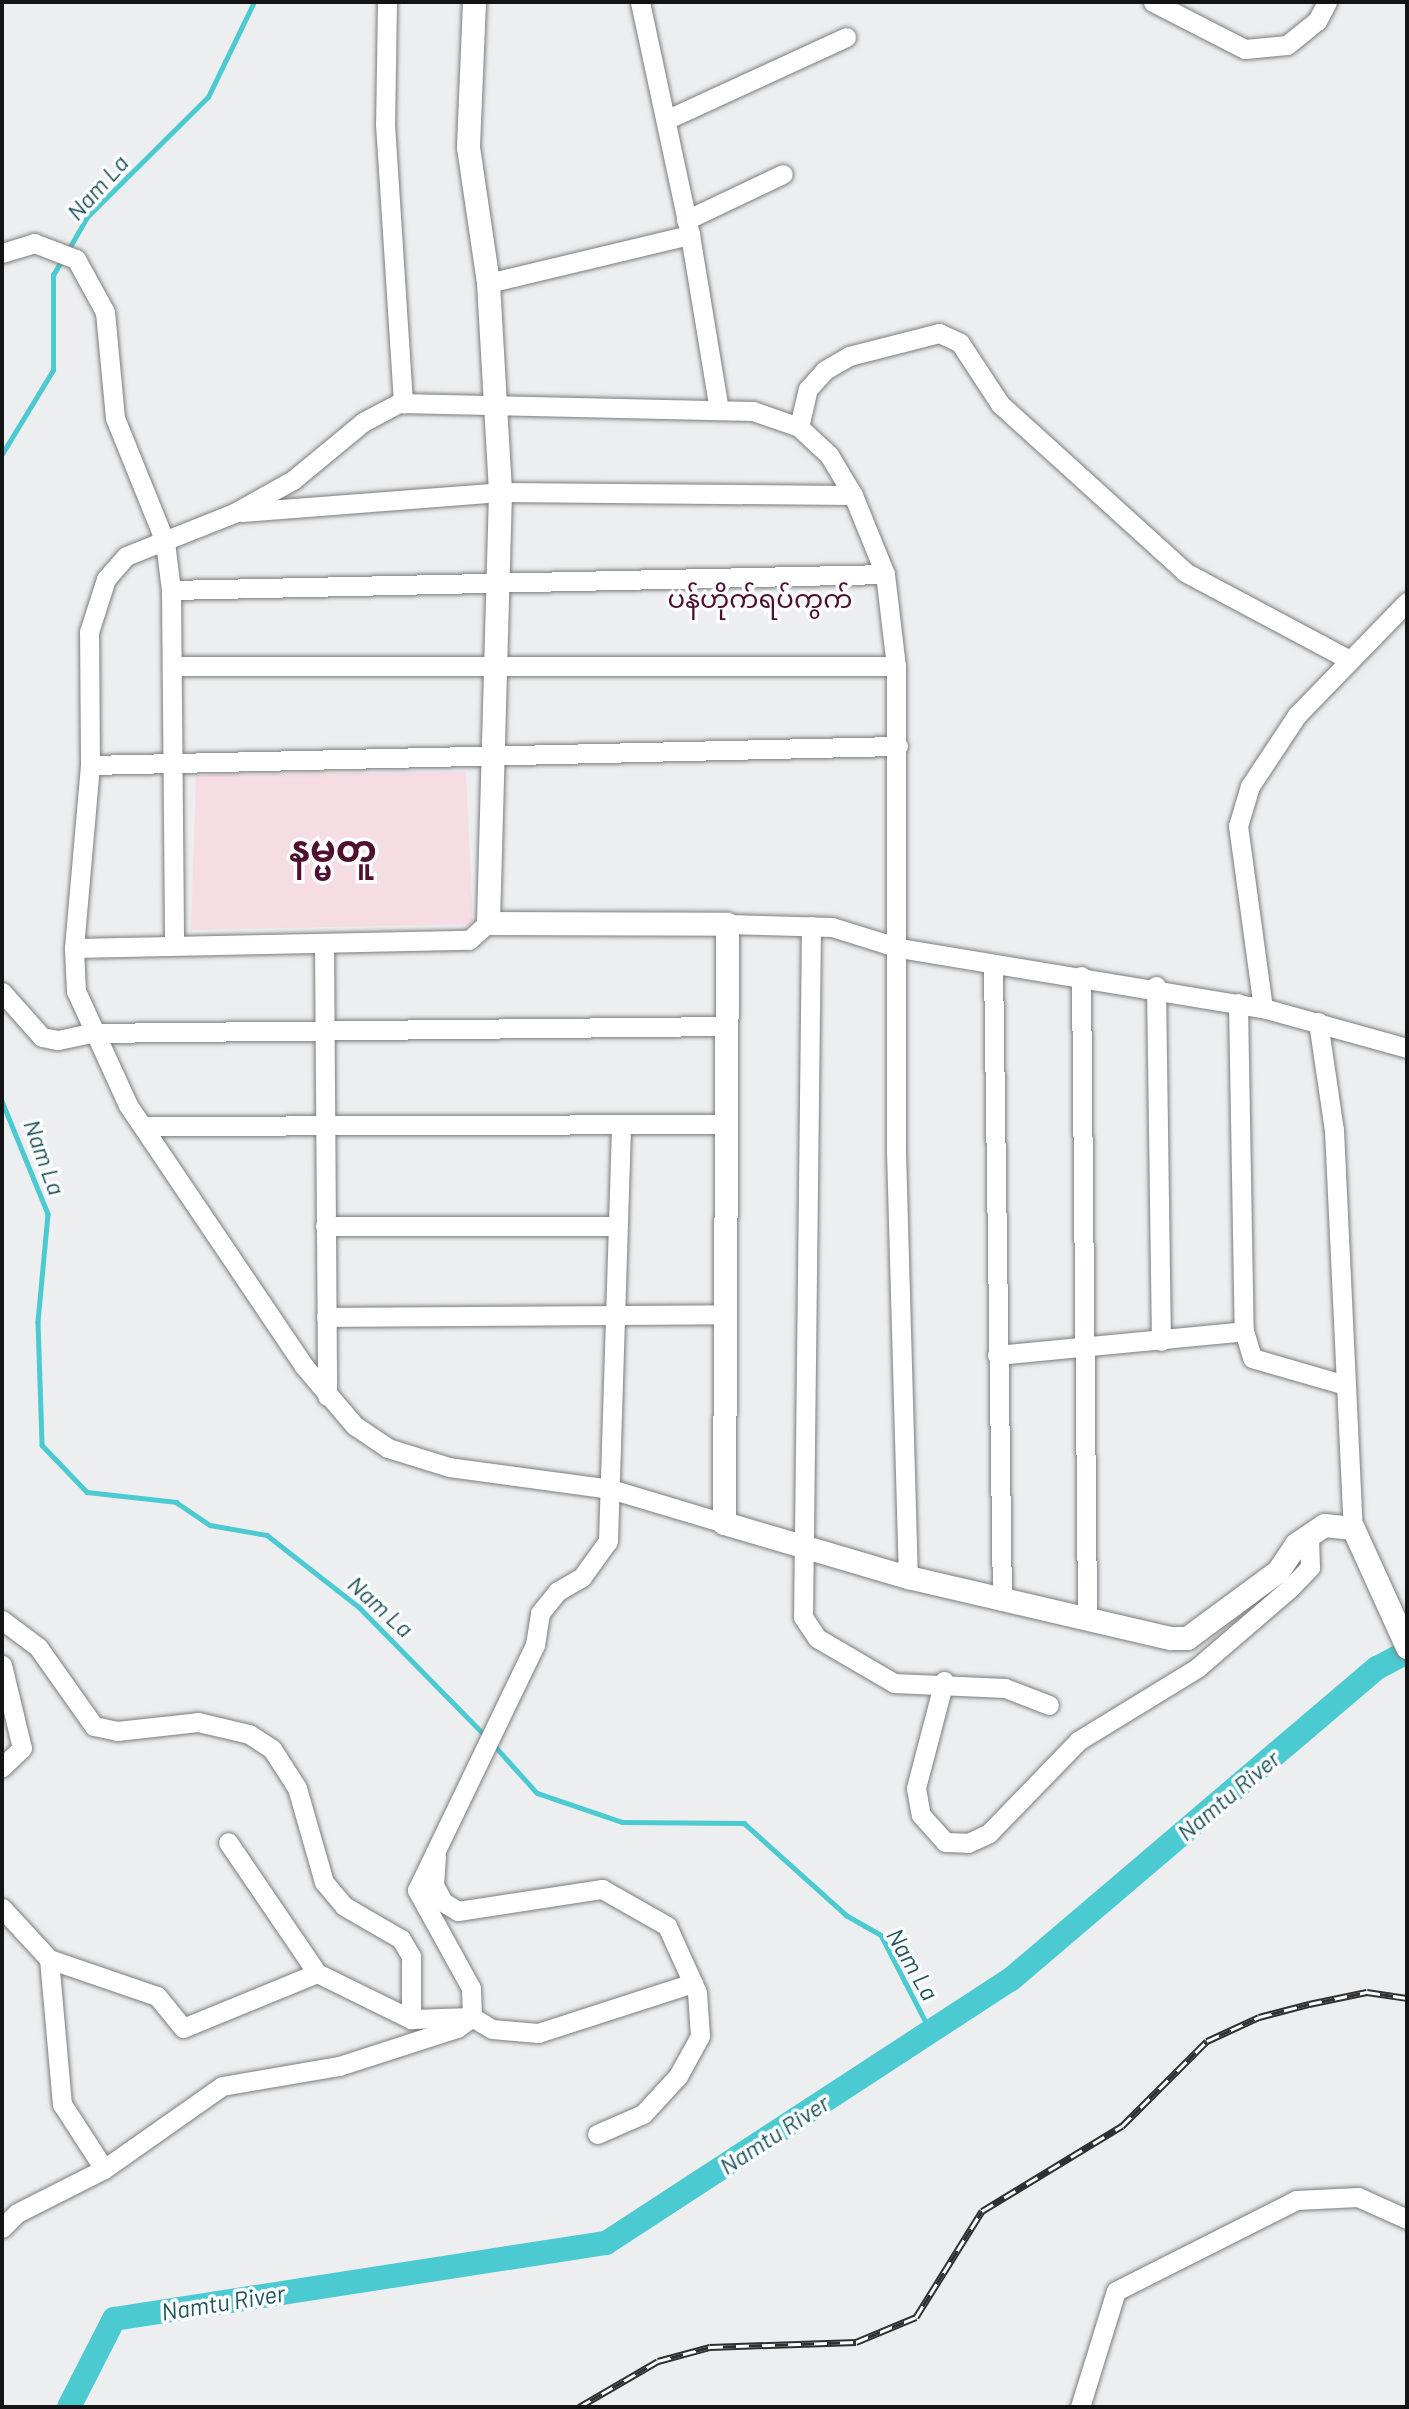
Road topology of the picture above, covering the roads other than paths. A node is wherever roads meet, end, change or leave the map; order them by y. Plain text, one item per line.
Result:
1 (387, 2) edge
2 (474, 2) edge
3 (640, 2) edge
4 (1153, 2) edge
5 (1327, 2) edge
6 (846, 37) dead end
7 (668, 119) junction
8 (783, 174) dead end
9 (688, 227) junction
10 (2, 253) edge
11 (488, 283) junction
12 (403, 402) junction
13 (498, 402) junction
14 (718, 405) junction
15 (799, 427) junction
16 (500, 492) junction
17 (853, 495) junction
18 (234, 513) junction
19 (165, 542) junction
20 (886, 574) junction
21 (497, 582) junction
22 (172, 590) junction
23 (1407, 602) edge
24 (1348, 659) junction
25 (172, 666) junction
26 (496, 666) junction
27 (896, 666) junction
28 (898, 746) junction
29 (494, 754) junction
30 (173, 762) junction
31 (90, 765) junction
32 (488, 923) junction
33 (727, 924) junction
34 (811, 926) junction
35 (324, 943) junction
36 (174, 944) junction
37 (74, 948) junction
38 (899, 948) junction
39 (993, 964) junction
40 (1081, 976) junction
41 (1156, 986) junction
42 (2, 992) edge
43 (1238, 1003) junction
44 (1263, 1008) junction
45 (1318, 1022) junction
46 (725, 1026) junction
47 (324, 1030) junction
48 (90, 1033) junction
49 (1407, 1048) edge
50 (621, 1124) junction
51 (722, 1125) junction
52 (144, 1126) junction
53 (324, 1126) junction
54 (325, 1226) junction
55 (618, 1226) junction
56 (724, 1314) junction
57 (616, 1315) junction
58 (326, 1317) junction
59 (1244, 1331) junction
60 (1161, 1341) junction
61 (1085, 1350) junction
62 (997, 1355) junction
63 (1342, 1384) junction
64 (327, 1396) junction
65 (611, 1489) junction
66 (724, 1523) junction
67 (1353, 1528) junction
68 (1308, 1534) junction
69 (804, 1548) junction
70 (908, 1577) junction
71 (1002, 1601) junction
72 (1087, 1615) junction
73 (2, 1620) edge
74 (1407, 1647) edge
75 (2, 1665) edge
76 (944, 1681) junction
77 (1049, 1705) dead end
78 (2, 1767) edge
79 (437, 1841) junction
80 (228, 1842) dead end
81 (2, 1908) edge
82 (49, 1959) junction
83 (317, 1973) junction
84 (693, 1983) junction
85 (472, 2017) junction
86 (411, 2018) junction
87 (597, 2134) dead end
88 (104, 2169) junction
89 (1407, 2219) edge
90 (2, 2228) edge
91 (1080, 2407) edge

1 - 12 street
2 - 11 main road
3 - 7 street
4 - 5 street
6 - 7 street
7 - 9 street
8 - 9 street
9 - 11 street
9 - 14 street
10 - 19 street
11 - 13 main road
12 - 13 street
12 - 18 street
13 - 14 street
13 - 16 main road
14 - 15 street
15 - 17 street
15 - 24 street
16 - 17 street
16 - 18 street
16 - 21 main road
17 - 20 street
18 - 19 street
19 - 22 street
19 - 31 street
20 - 21 street
20 - 27 street
21 - 22 street
21 - 26 main road
22 - 25 street
23 - 24 street
24 - 44 street
25 - 26 street
25 - 30 street
26 - 27 street
26 - 29 main road
27 - 28 street
28 - 29 street
28 - 38 street
29 - 30 street
29 - 32 main road
30 - 31 street
30 - 36 street
31 - 37 street
32 - 33 main road
32 - 35 street
33 - 34 street
33 - 46 main road
34 - 38 street
34 - 69 street
35 - 36 street
35 - 47 street
36 - 37 street
37 - 48 street
38 - 39 street
38 - 70 street
39 - 40 street
39 - 62 street
40 - 41 street
40 - 61 street
41 - 43 street
41 - 60 street
42 - 48 street
43 - 44 street
43 - 59 street
44 - 45 street
45 - 49 street
45 - 63 street
46 - 47 street
46 - 51 main road
47 - 48 street
47 - 53 street
48 - 52 street
50 - 51 street
50 - 53 street
50 - 55 street
51 - 56 main road
52 - 53 street
52 - 64 street
53 - 54 street
54 - 55 street
54 - 58 street
55 - 57 street
56 - 57 street
56 - 66 main road
57 - 58 street
57 - 65 street
58 - 64 street
59 - 60 street
59 - 63 street
60 - 61 street
61 - 62 street
61 - 72 street
62 - 71 street
63 - 67 street
64 - 65 street
65 - 66 street
65 - 79 street
66 - 69 main road
67 - 68 main road
67 - 74 main road
68 - 72 main road
68 - 76 street
69 - 70 main road
69 - 76 street
70 - 71 main road
71 - 72 main road
73 - 86 street
75 - 78 street
76 - 77 street
79 - 84 street
79 - 85 street
80 - 83 street
81 - 82 street
82 - 83 street
82 - 88 street
83 - 86 street
84 - 85 street
84 - 87 street
85 - 86 street
85 - 88 street
88 - 90 street
89 - 91 street

